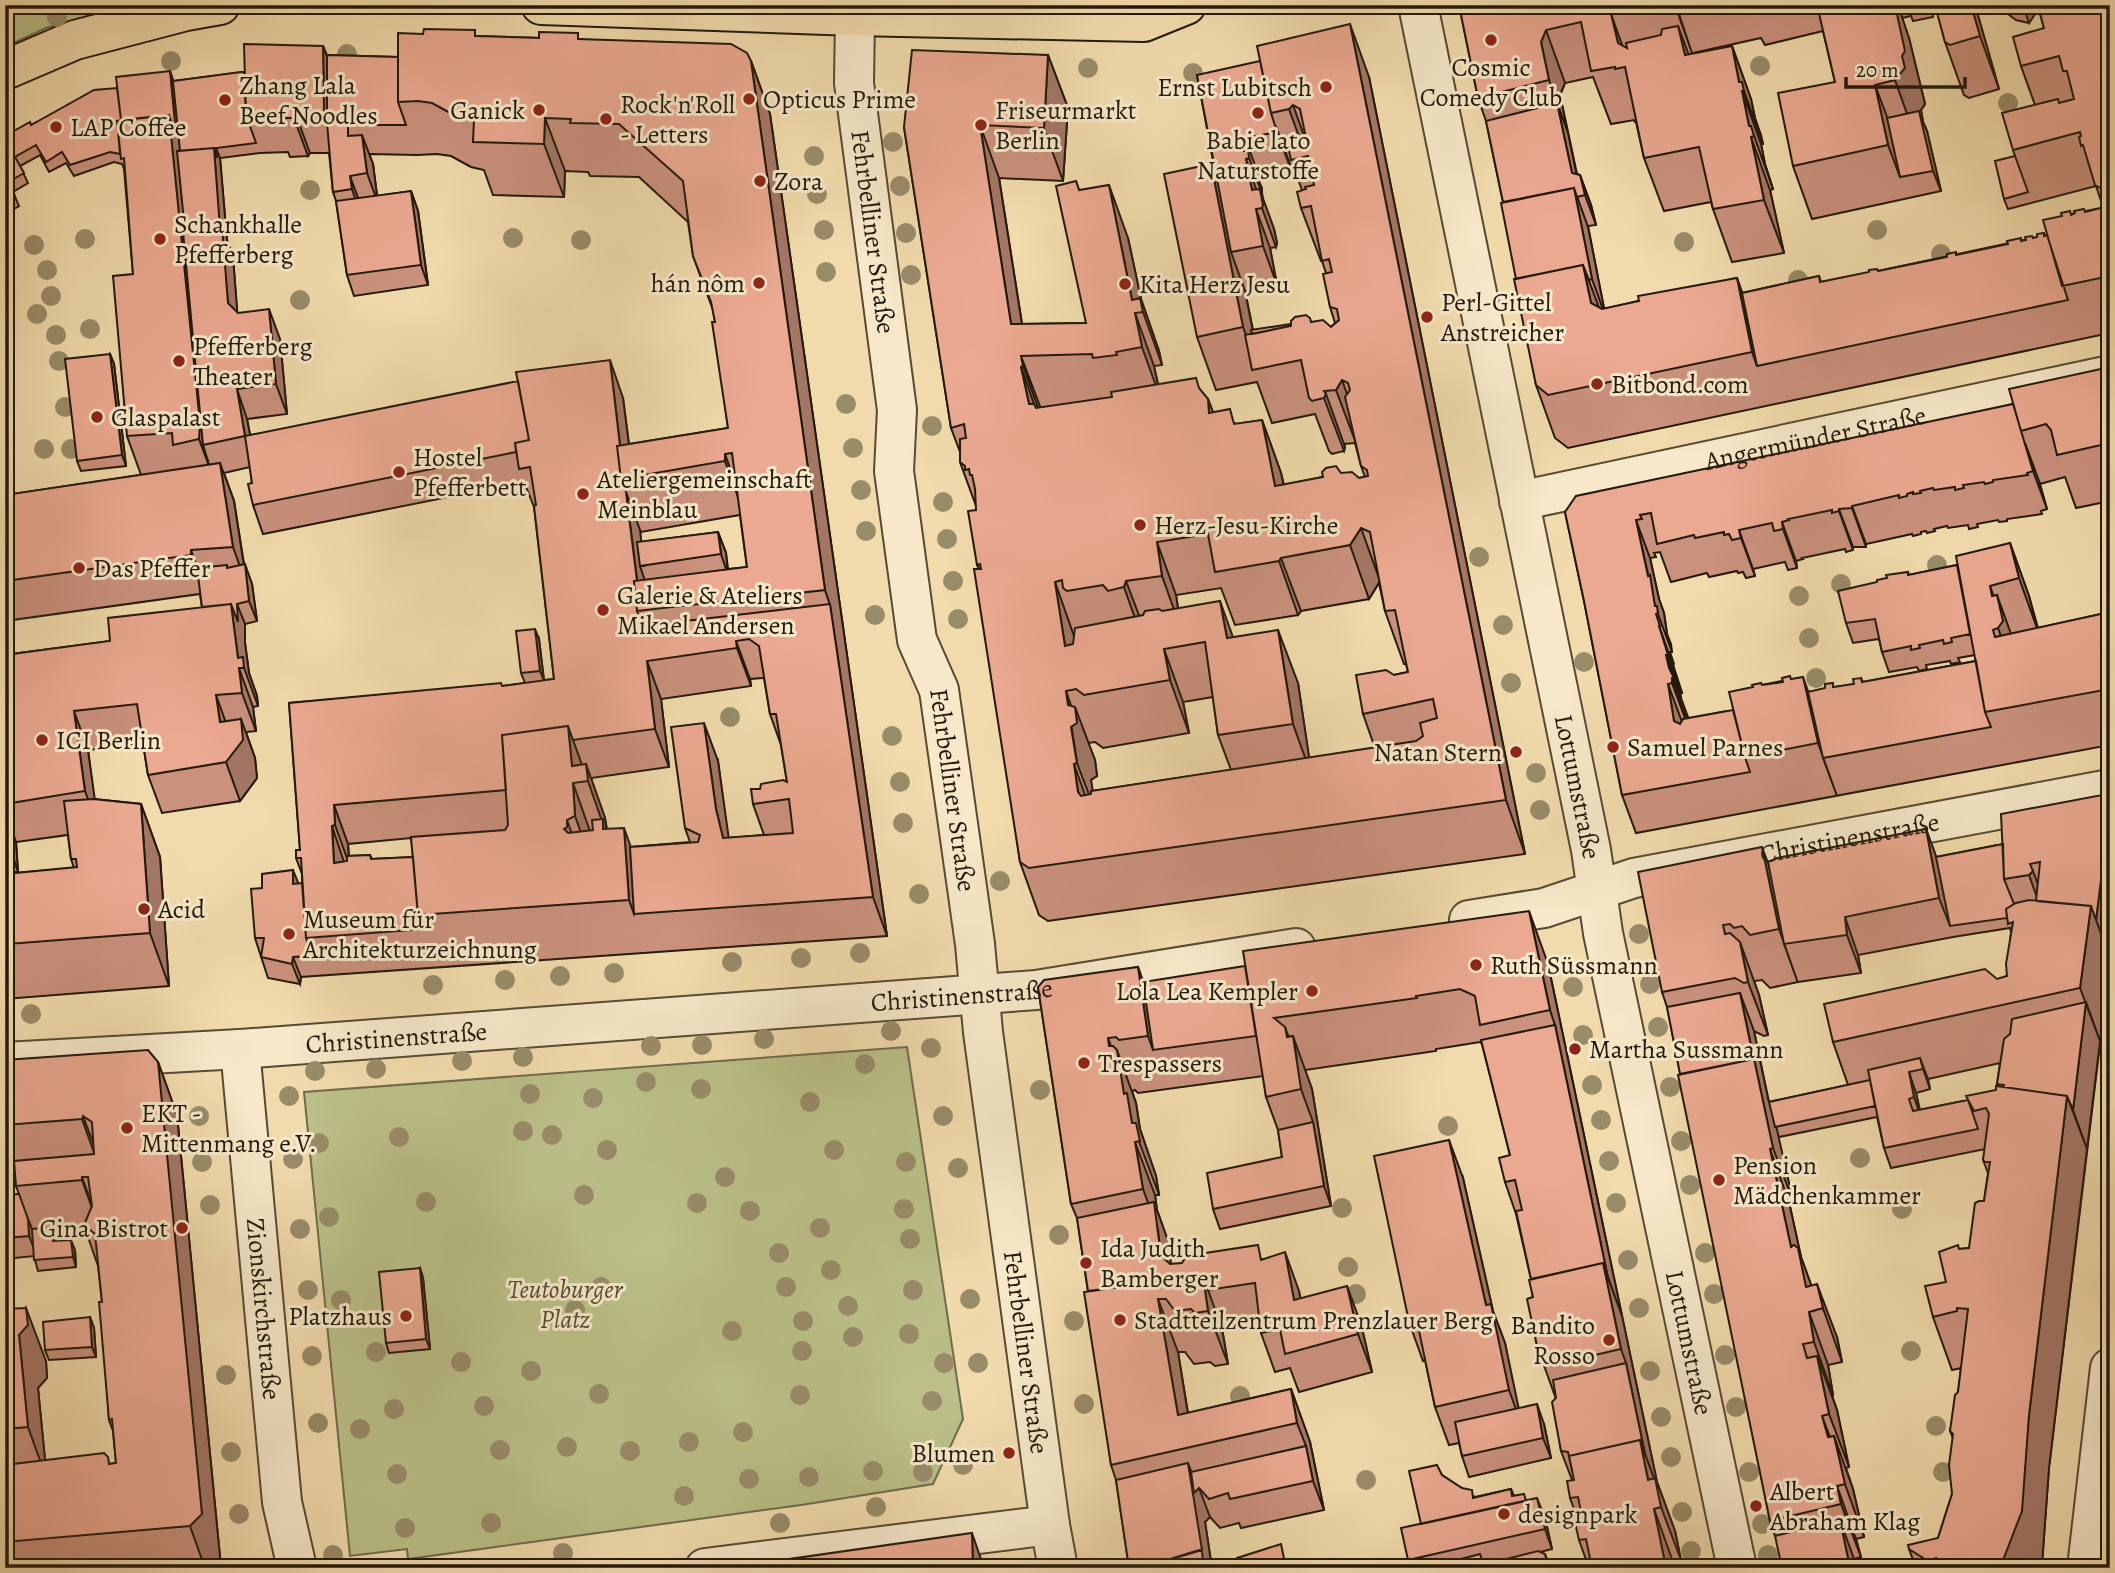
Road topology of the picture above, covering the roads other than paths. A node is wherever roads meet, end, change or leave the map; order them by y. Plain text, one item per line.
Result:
1 (220, 5) edge
2 (541, 5) edge
3 (1186, 5) edge
4 (1418, 5) edge
5 (855, 16) junction
6 (5, 70) edge
7 (2110, 375) edge
8 (1519, 501) junction
9 (2110, 789) edge
10 (1597, 891) junction
11 (1434, 926) edge
12 (1324, 944) edge
13 (980, 994) junction
14 (240, 1049) junction
15 (5, 1062) edge
16 (2110, 1368) edge
17 (1050, 1525) junction
18 (298, 1568) edge
19 (705, 1568) edge
20 (1058, 1568) edge
21 (1737, 1568) edge
22 (2087, 1568) edge

1 - 6 main road
2 - 5 main road
3 - 5 main road
4 - 8 street, Lottumstraße
5 - 13 street, Fehrbelliner Straße
7 - 8 street, Angermünder Straße
8 - 10 street, Lottumstraße
9 - 10 street, Christinenstraße
10 - 11 street, Christinenstraße
10 - 21 street, Lottumstraße
12 - 13 street, Christinenstraße
13 - 14 street, Christinenstraße
13 - 17 street, Fehrbelliner Straße
14 - 15 street, Christinenstraße
14 - 18 street, Zionskirchstraße
16 - 22 street
17 - 19 street
17 - 20 street, Fehrbelliner Straße

